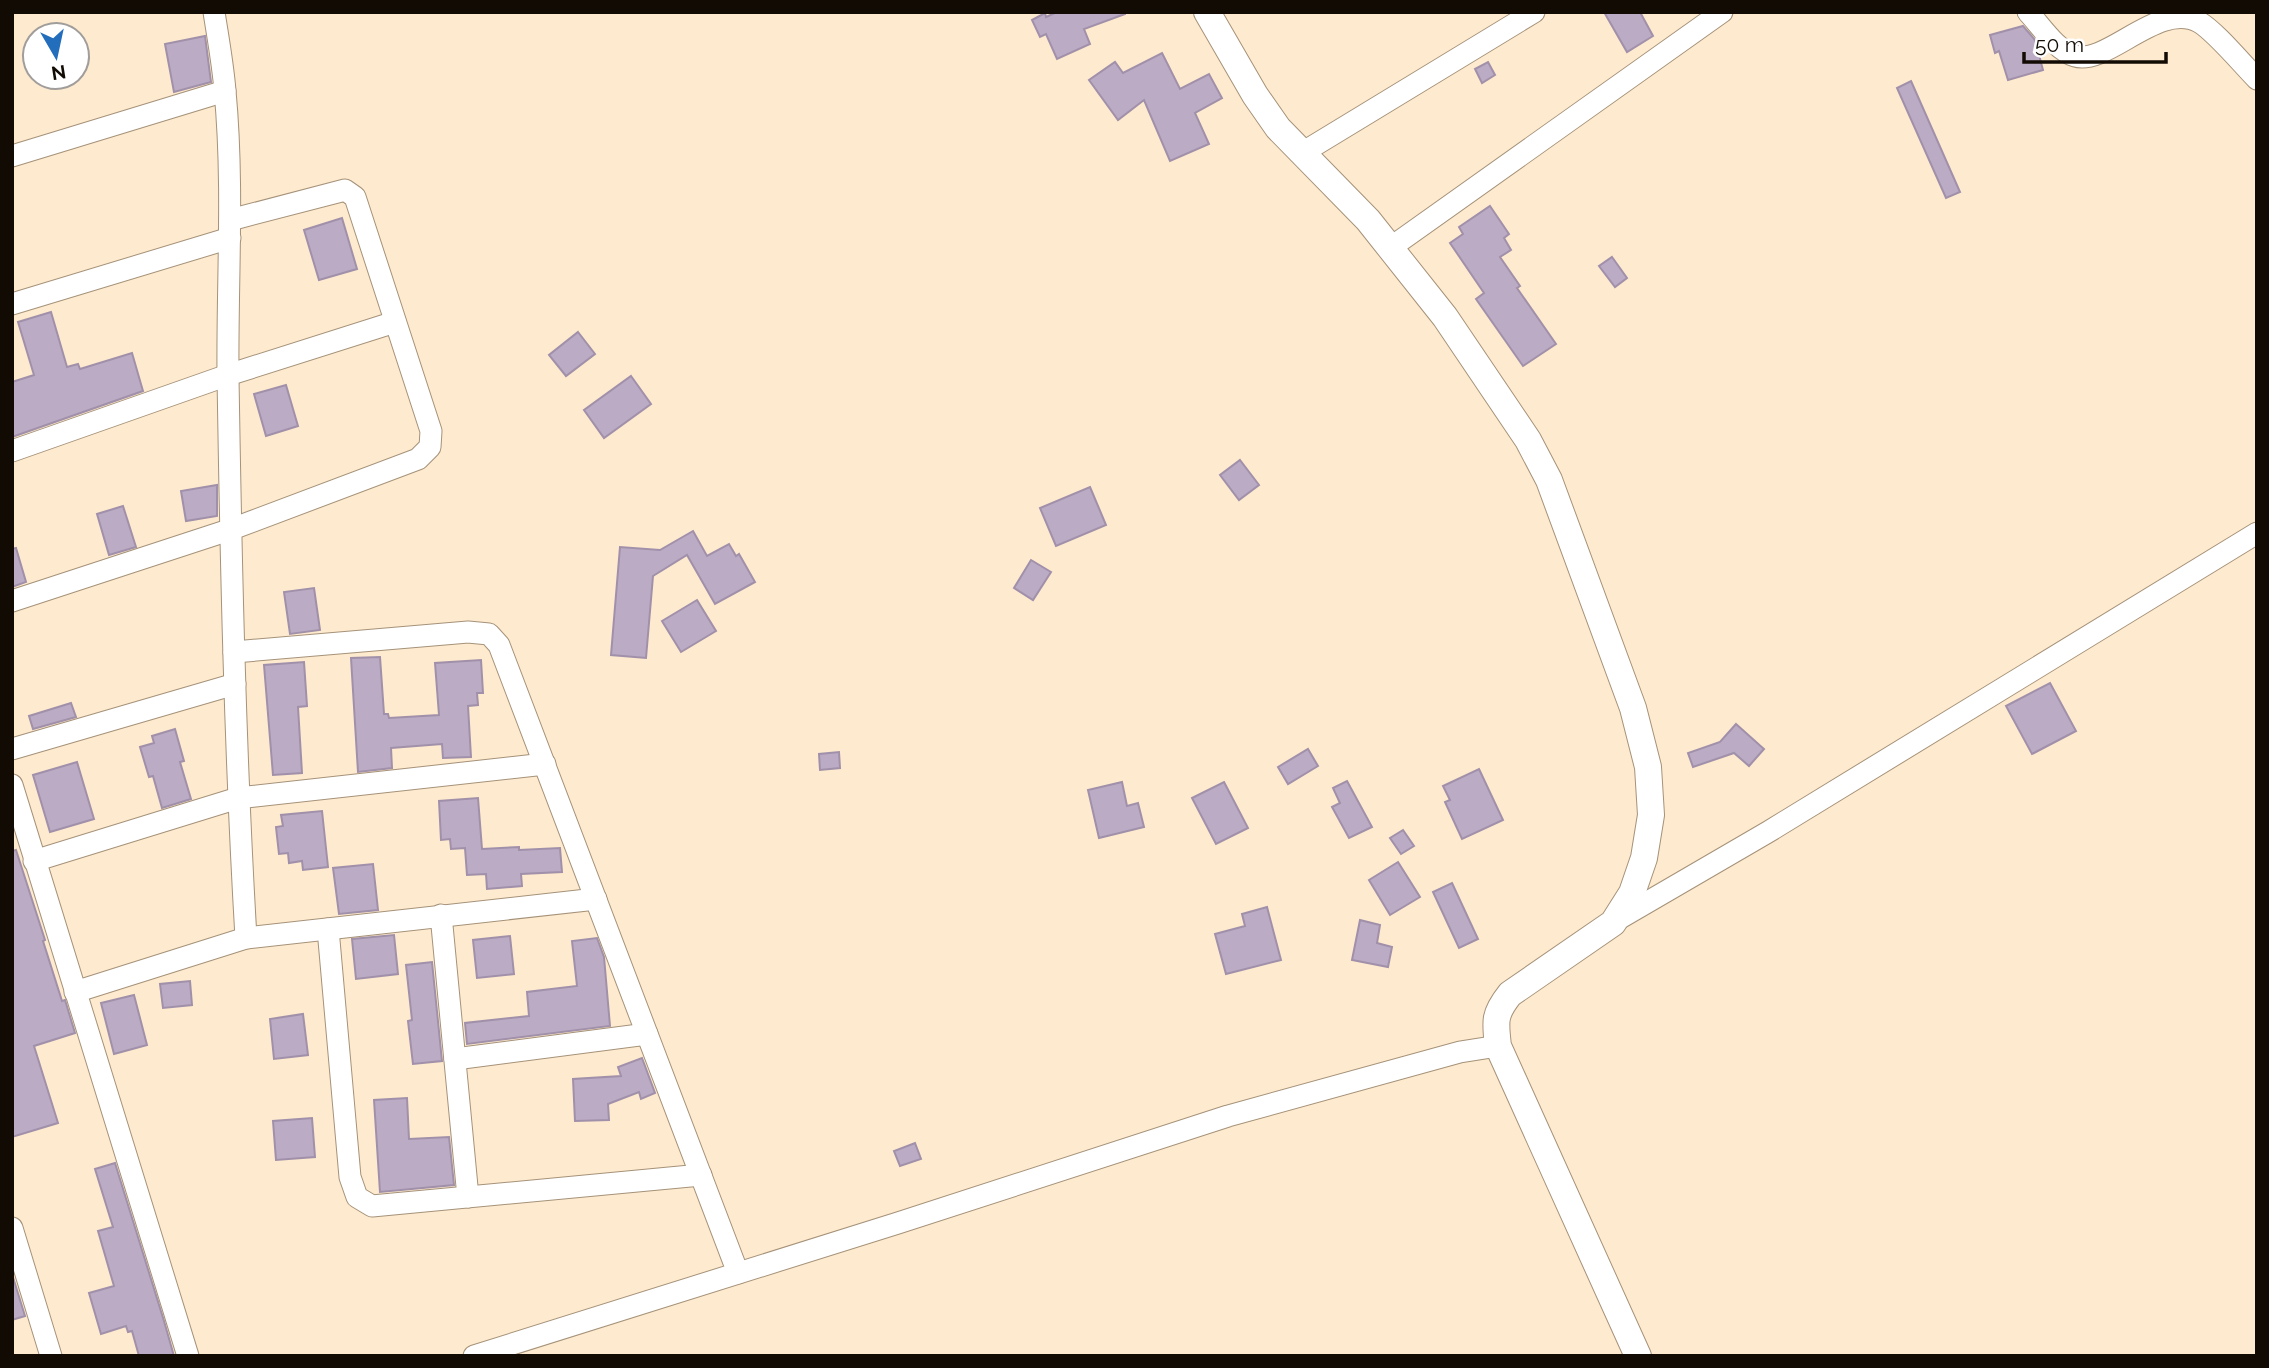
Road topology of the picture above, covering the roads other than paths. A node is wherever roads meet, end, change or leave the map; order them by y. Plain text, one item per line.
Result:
1 (214, 12) edge
2 (1207, 12) edge
3 (1534, 12) edge
4 (1722, 12) edge
5 (2028, 12) edge
6 (2257, 79) edge
7 (225, 91) junction
8 (1303, 153) junction
9 (12, 156) edge
10 (230, 229) junction
11 (1390, 248) junction
12 (12, 304) edge
13 (395, 322) junction
14 (228, 375) junction
15 (12, 451) edge
16 (232, 529) junction
17 (2257, 533) edge
18 (12, 601) edge
19 (234, 652) junction
20 (235, 684) junction
21 (12, 749) edge
22 (545, 764) junction
23 (12, 785) edge
24 (238, 798) junction
25 (34, 861) junction
26 (596, 900) junction
27 (441, 915) junction
28 (1612, 923) junction
29 (328, 929) junction
30 (246, 938) junction
31 (75, 992) junction
32 (647, 1034) junction
33 (1498, 1046) junction
34 (455, 1059) junction
35 (701, 1175) junction
36 (468, 1197) junction
37 (12, 1228) edge
38 (738, 1273) junction
39 (51, 1356) edge
40 (188, 1356) edge
41 (474, 1356) edge
42 (1638, 1356) edge

1 - 7 street
2 - 8 street
3 - 8 street
4 - 11 street
5 - 6 street
7 - 9 street
7 - 10 street
8 - 11 street
10 - 12 street
10 - 13 street
10 - 14 street
11 - 28 street
13 - 14 street
13 - 16 street
14 - 15 street
14 - 16 street
16 - 18 street
16 - 19 street
17 - 28 street
19 - 20 street
19 - 22 street
20 - 21 street
20 - 24 street
22 - 24 street
22 - 26 street
23 - 25 street
24 - 25 street
24 - 30 street
25 - 31 street
26 - 27 street
26 - 32 street
27 - 29 street
27 - 34 street
28 - 33 street
29 - 30 street
29 - 36 street
30 - 31 street
31 - 40 street
32 - 34 street
32 - 35 street
33 - 38 street
33 - 42 street
34 - 36 street
35 - 36 street
35 - 38 street
37 - 39 street
38 - 41 street

